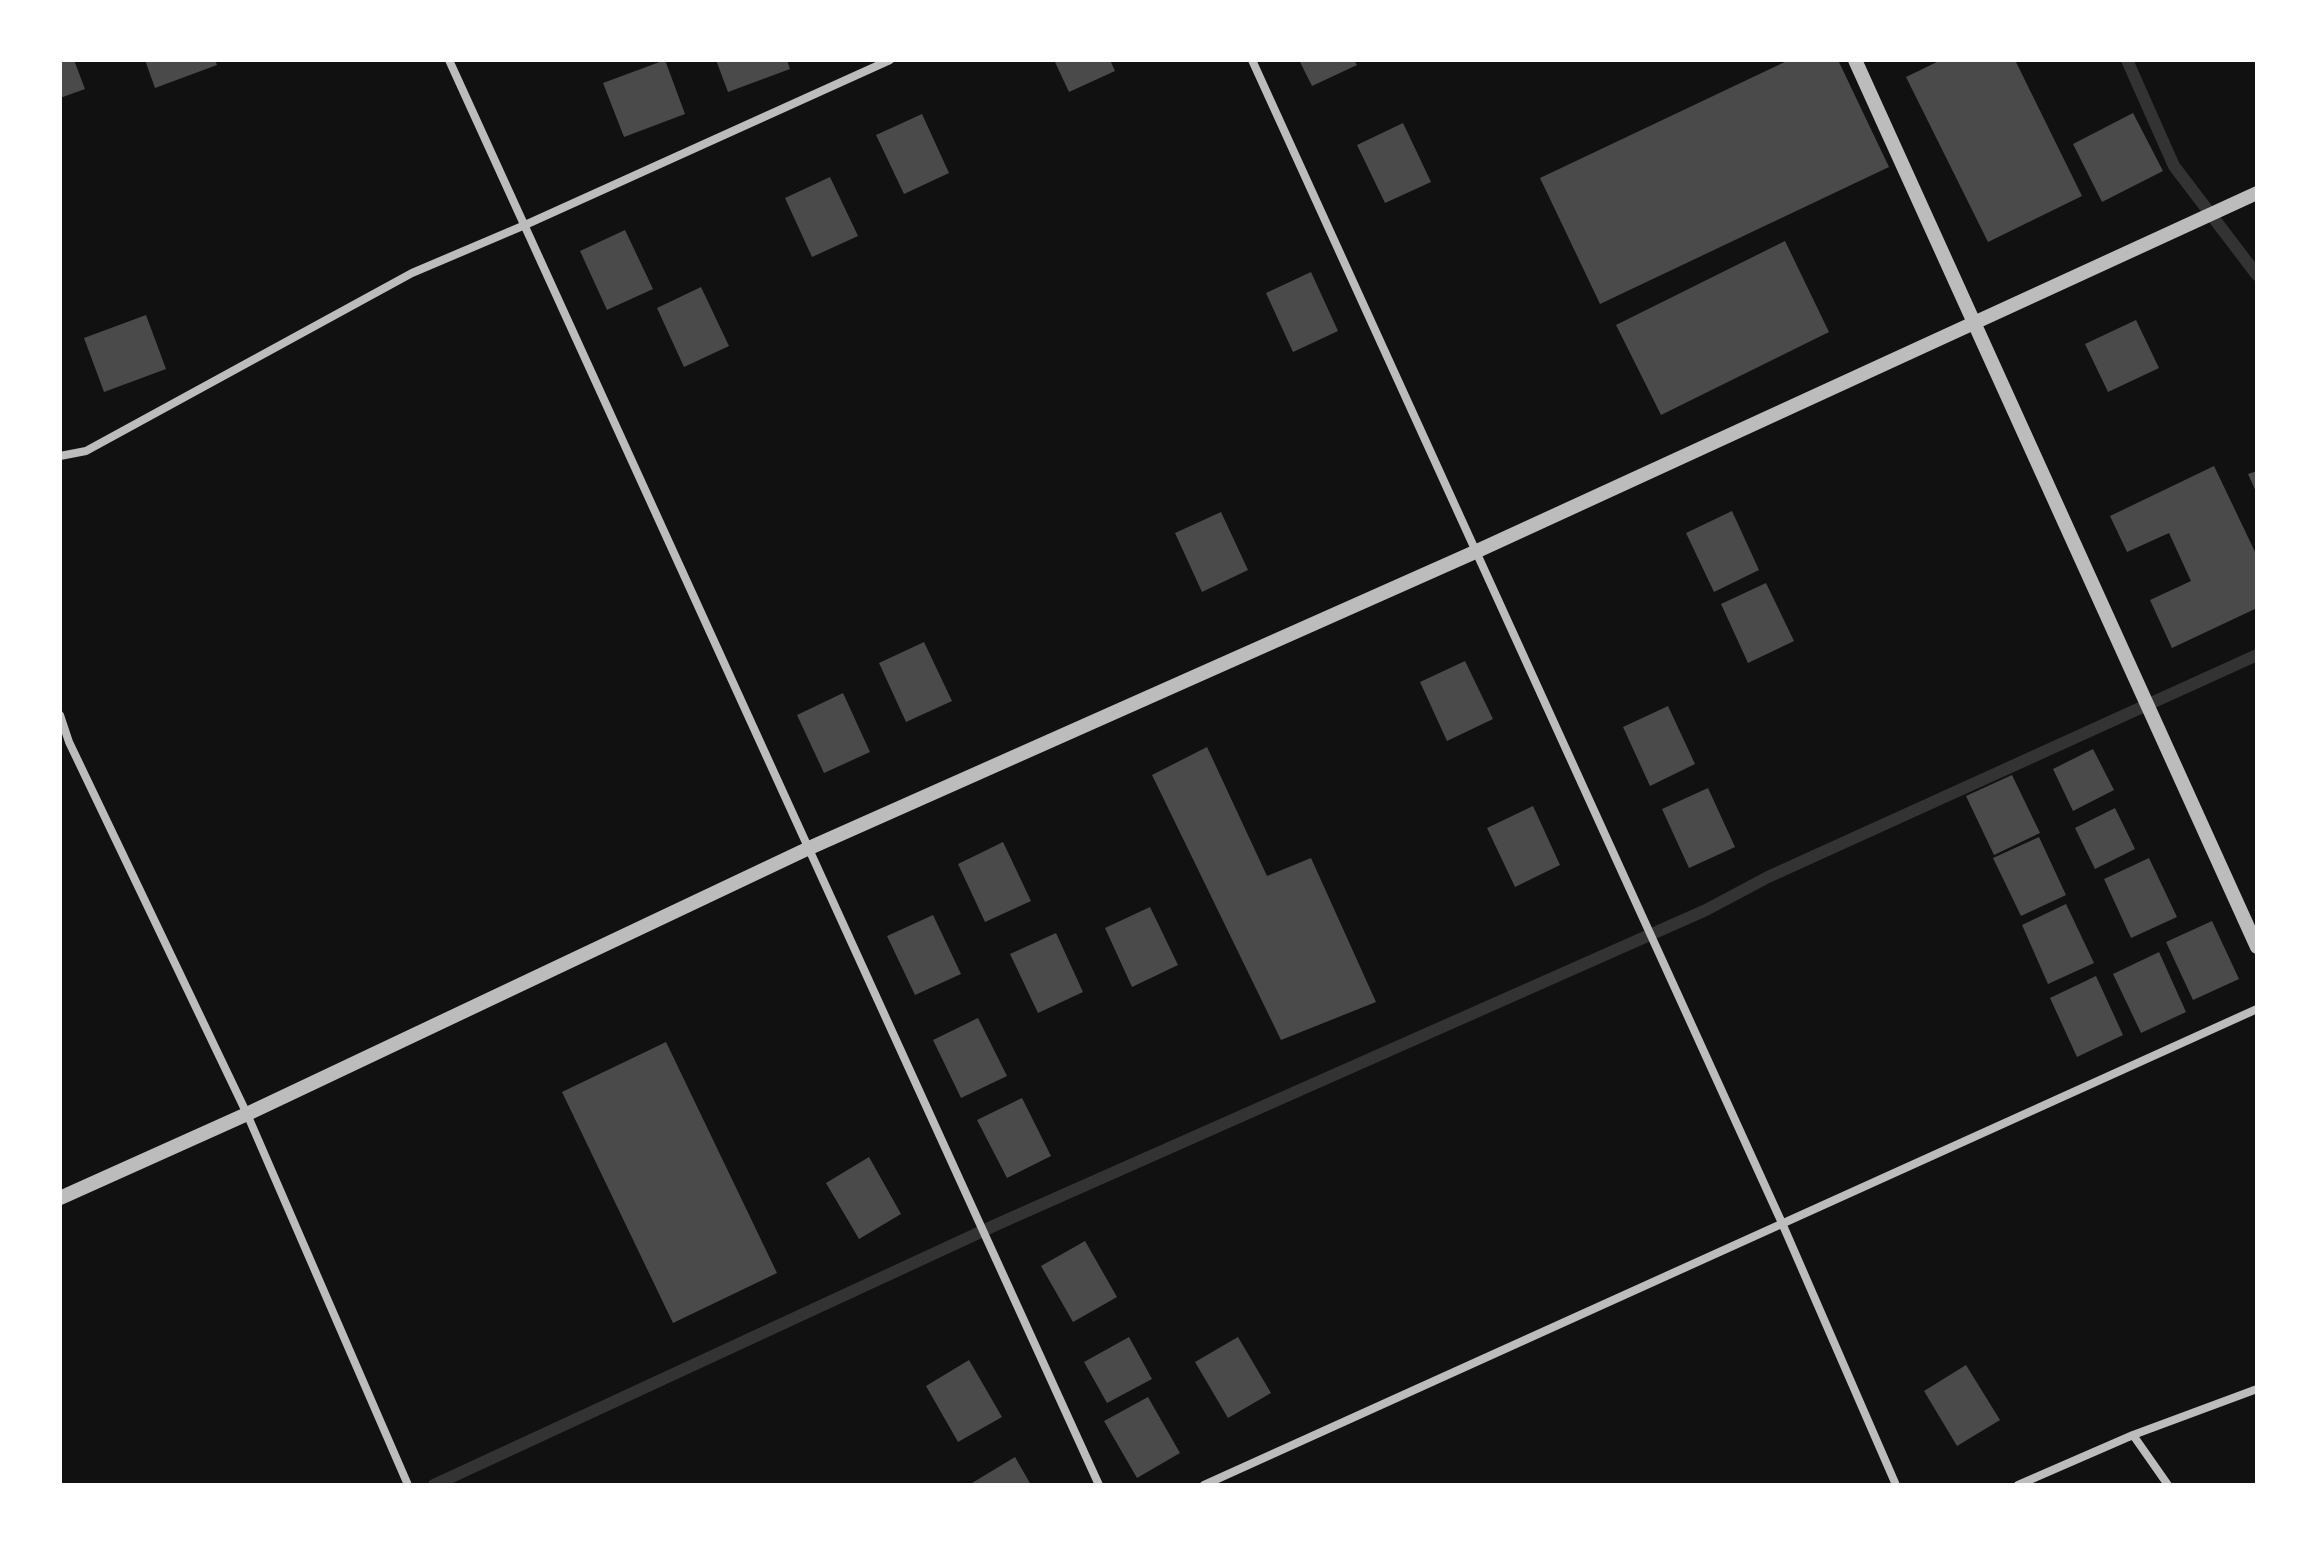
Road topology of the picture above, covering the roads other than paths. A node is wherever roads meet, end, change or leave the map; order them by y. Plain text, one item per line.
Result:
1 (449, 60) edge
2 (890, 60) edge
3 (1252, 60) edge
4 (1855, 60) edge
5 (2257, 193) edge
6 (525, 225) junction
7 (1975, 323) junction
8 (60, 456) edge
9 (1475, 552) junction
10 (60, 715) edge
11 (64, 744) edge
12 (807, 849) junction
13 (2257, 947) edge
14 (2257, 1009) edge
15 (247, 1114) junction
16 (60, 1198) edge
17 (1782, 1223) junction
18 (2257, 1389) edge
19 (2133, 1435) junction
20 (408, 1485) edge
21 (1099, 1485) edge
22 (1204, 1485) edge
23 (1896, 1485) edge
24 (2018, 1485) edge
25 (2168, 1485) edge

1 - 6 street
2 - 6 street
3 - 9 street
4 - 7 street
5 - 7 street
6 - 8 street
6 - 12 street
7 - 9 street
7 - 13 street
9 - 12 street
9 - 17 street
10 - 11 street
11 - 15 street
12 - 15 street
12 - 21 street
14 - 17 street
15 - 16 street
15 - 20 street
17 - 22 street
17 - 23 street
18 - 19 street
19 - 24 street
19 - 25 street

